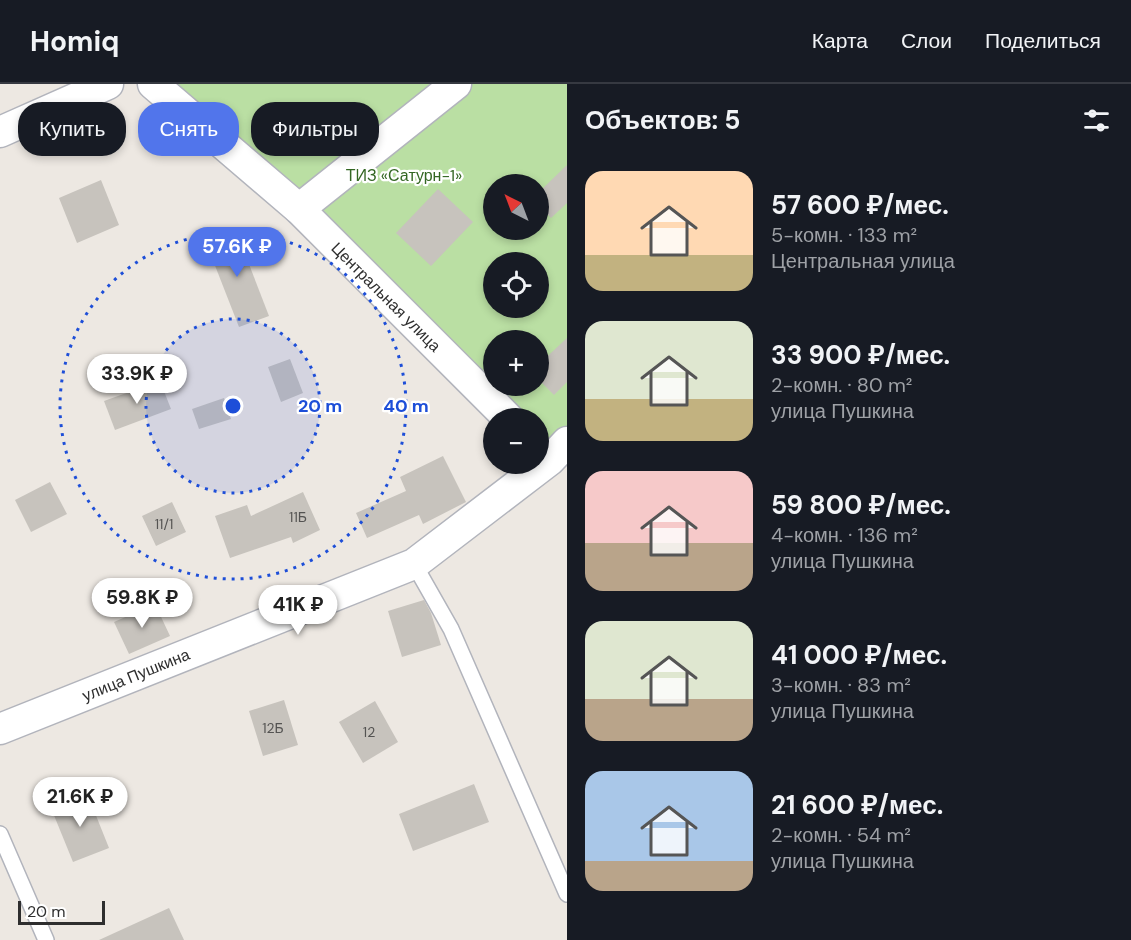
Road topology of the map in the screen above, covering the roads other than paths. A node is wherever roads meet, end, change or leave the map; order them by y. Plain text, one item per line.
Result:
1 (108, 84) edge
2 (153, 84) edge
3 (456, 84) edge
4 (0, 132) edge
5 (299, 209) junction
6 (498, 408) edge
7 (556, 457) edge
8 (414, 564) junction
9 (0, 729) edge
10 (0, 834) edge
11 (567, 894) edge
12 (46, 940) edge

1 - 4 street
2 - 5 street, Центральная улица
3 - 5 street
5 - 6 street, Центральная улица
7 - 8 street, улица Пушкина
8 - 9 street, улица Пушкина
8 - 11 lane
10 - 12 lane

